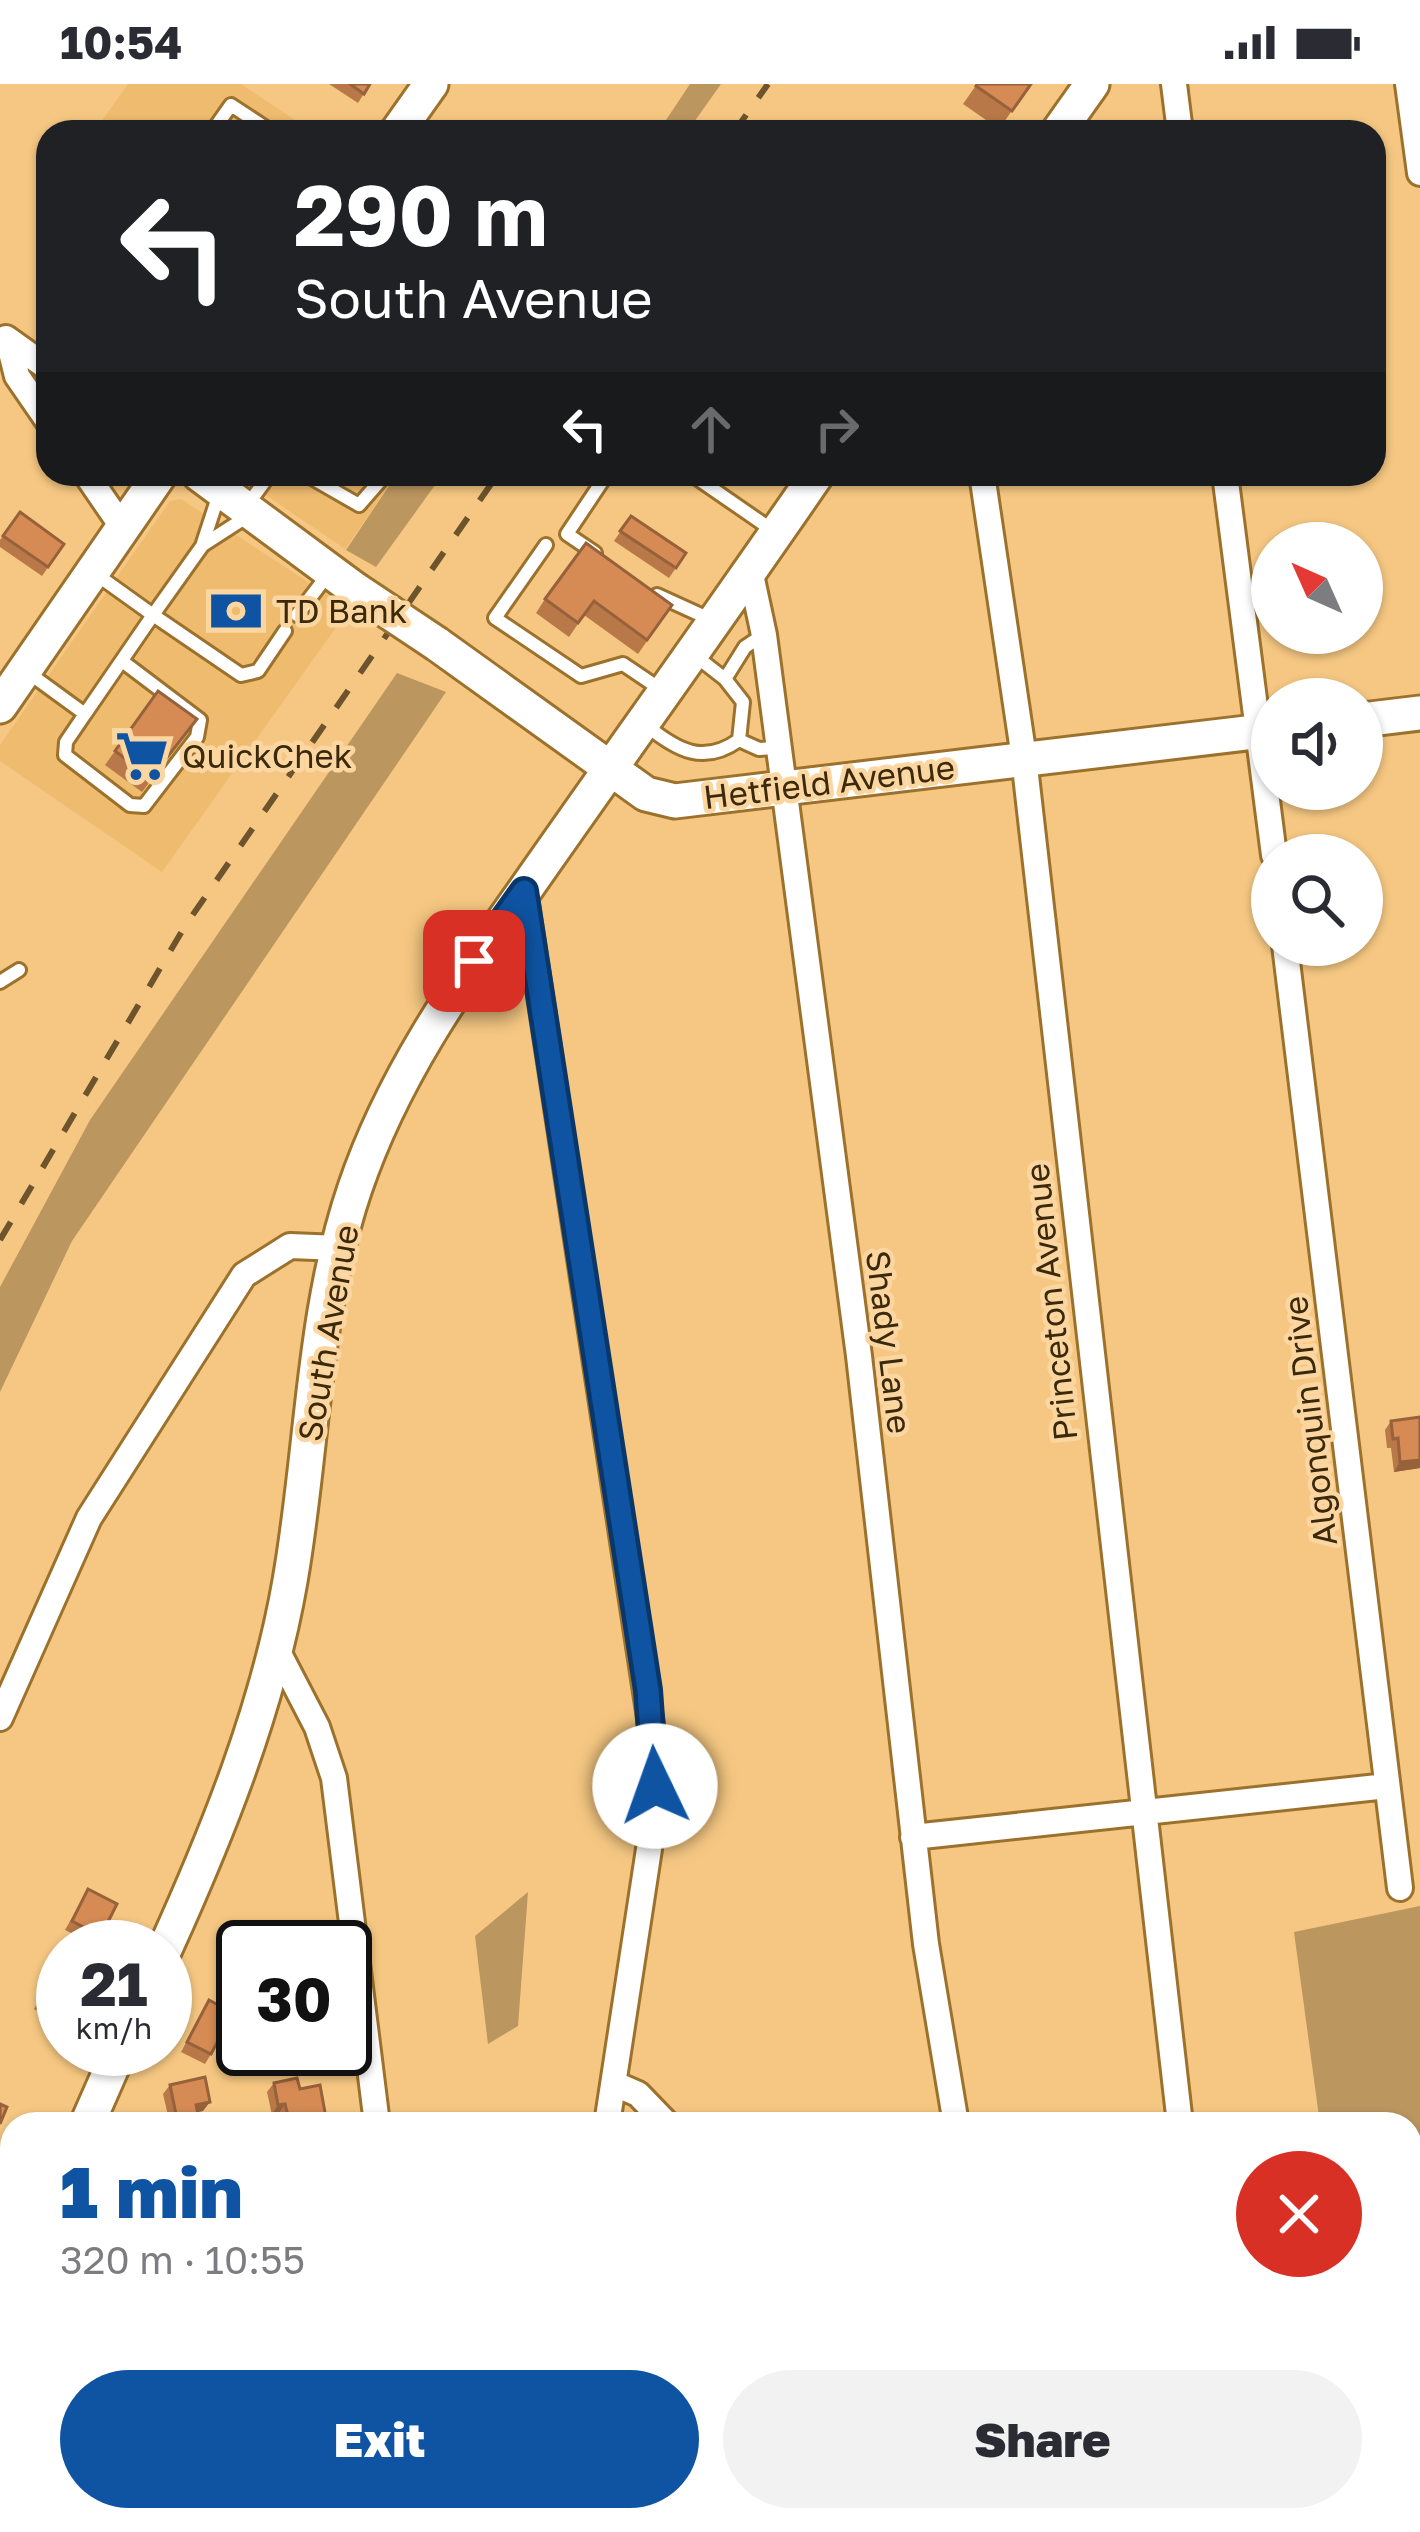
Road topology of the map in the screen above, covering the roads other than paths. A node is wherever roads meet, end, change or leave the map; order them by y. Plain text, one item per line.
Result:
1 (430, 84) edge
2 (1092, 84) edge
3 (1174, 84) edge
4 (1408, 84) edge
5 (220, 120) edge
6 (245, 120) edge
7 (405, 120) edge
8 (1066, 120) edge
9 (1178, 120) edge
10 (1420, 173) edge
11 (4, 336) edge
12 (36, 359) edge
13 (36, 404) edge
14 (94, 486) edge
15 (152, 486) edge
16 (326, 486) edge
17 (376, 486) edge
18 (599, 486) edge
19 (708, 486) edge
20 (808, 486) edge
21 (984, 486) edge
22 (1227, 486) edge
23 (229, 496) edge
24 (123, 528) junction
25 (776, 533) junction
26 (546, 545) dead end
27 (202, 546) junction
28 (604, 560) edge
29 (750, 570) junction
30 (92, 572) junction
31 (342, 579) junction
32 (642, 585) edge
33 (154, 615) junction
34 (298, 615) dead end
35 (714, 621) junction
36 (285, 632) dead end
37 (764, 634) junction
38 (691, 653) junction
39 (122, 661) junction
40 (25, 670) junction
41 (1257, 678) edge
42 (725, 679) junction
43 (664, 692) junction
44 (0, 706) edge
45 (1420, 713) edge
46 (85, 714) junction
47 (1383, 717) edge
48 (641, 722) junction
49 (1251, 732) edge
50 (739, 740) junction
51 (778, 748) junction
52 (1024, 758) junction
53 (610, 764) junction
54 (784, 786) junction
55 (524, 891) junction
56 (1288, 966) edge
57 (19, 970) dead end
58 (0, 982) edge
59 (339, 1247) junction
60 (276, 1648) junction
61 (0, 1718) edge
62 (1388, 1786) junction
63 (1141, 1811) junction
64 (914, 1837) junction
65 (1400, 1888) dead end
66 (178, 1920) edge
67 (108, 2076) edge
68 (615, 2084) junction
69 (102, 2090) junction
70 (86, 2112) edge
71 (92, 2112) edge
72 (110, 2112) edge
73 (375, 2112) edge
74 (609, 2112) edge
75 (655, 2112) edge
76 (954, 2112) edge
77 (1179, 2112) edge

1 - 7 main road
2 - 8 main road
3 - 9 street
4 - 10 street
5 - 6 lane
11 - 12 street
11 - 13 street
14 - 24 street
15 - 24 main road
16 - 17 lane
18 - 28 lane
19 - 25 lane
20 - 25 main road, South Avenue
21 - 52 street, Princeton Avenue
22 - 41 street
23 - 27 lane
23 - 27 lane
23 - 31 main road, Hetfield Avenue
24 - 30 main road
25 - 29 main road, South Avenue
26 - 43 lane
27 - 33 lane
29 - 35 main road, South Avenue
29 - 37 street, Shady Lane
30 - 33 lane
30 - 40 main road
31 - 34 lane
31 - 53 main road, Hetfield Avenue, bridge
32 - 35 lane
33 - 36 lane
33 - 39 lane
35 - 38 main road, South Avenue
37 - 42 lane
37 - 51 street, Shady Lane
38 - 42 lane
38 - 43 main road, South Avenue
39 - 46 lane
39 - 46 lane
40 - 44 main road
40 - 46 lane
42 - 50 lane
43 - 48 main road, South Avenue
45 - 47 main road
48 - 50 lane
48 - 53 main road, South Avenue
49 - 52 main road, Hetfield Avenue
50 - 51 lane
51 - 54 street, Shady Lane
52 - 54 main road, Hetfield Avenue
52 - 63 street, Princeton Avenue
53 - 54 main road, Hetfield Avenue
53 - 55 main road, South Avenue
54 - 64 street, Shady Lane
55 - 59 main road, South Avenue
55 - 68 street
56 - 62 street, Algonquin Drive
57 - 58 lane
59 - 60 main road, South Avenue
59 - 61 street
60 - 66 main road, South Avenue
60 - 73 street
62 - 63 street
62 - 65 street, Algonquin Drive
63 - 64 street
63 - 77 street, Princeton Avenue
64 - 76 street, Shady Lane
67 - 69 main road
68 - 74 street
68 - 75 street
69 - 70 street
69 - 71 main road
69 - 72 main road

